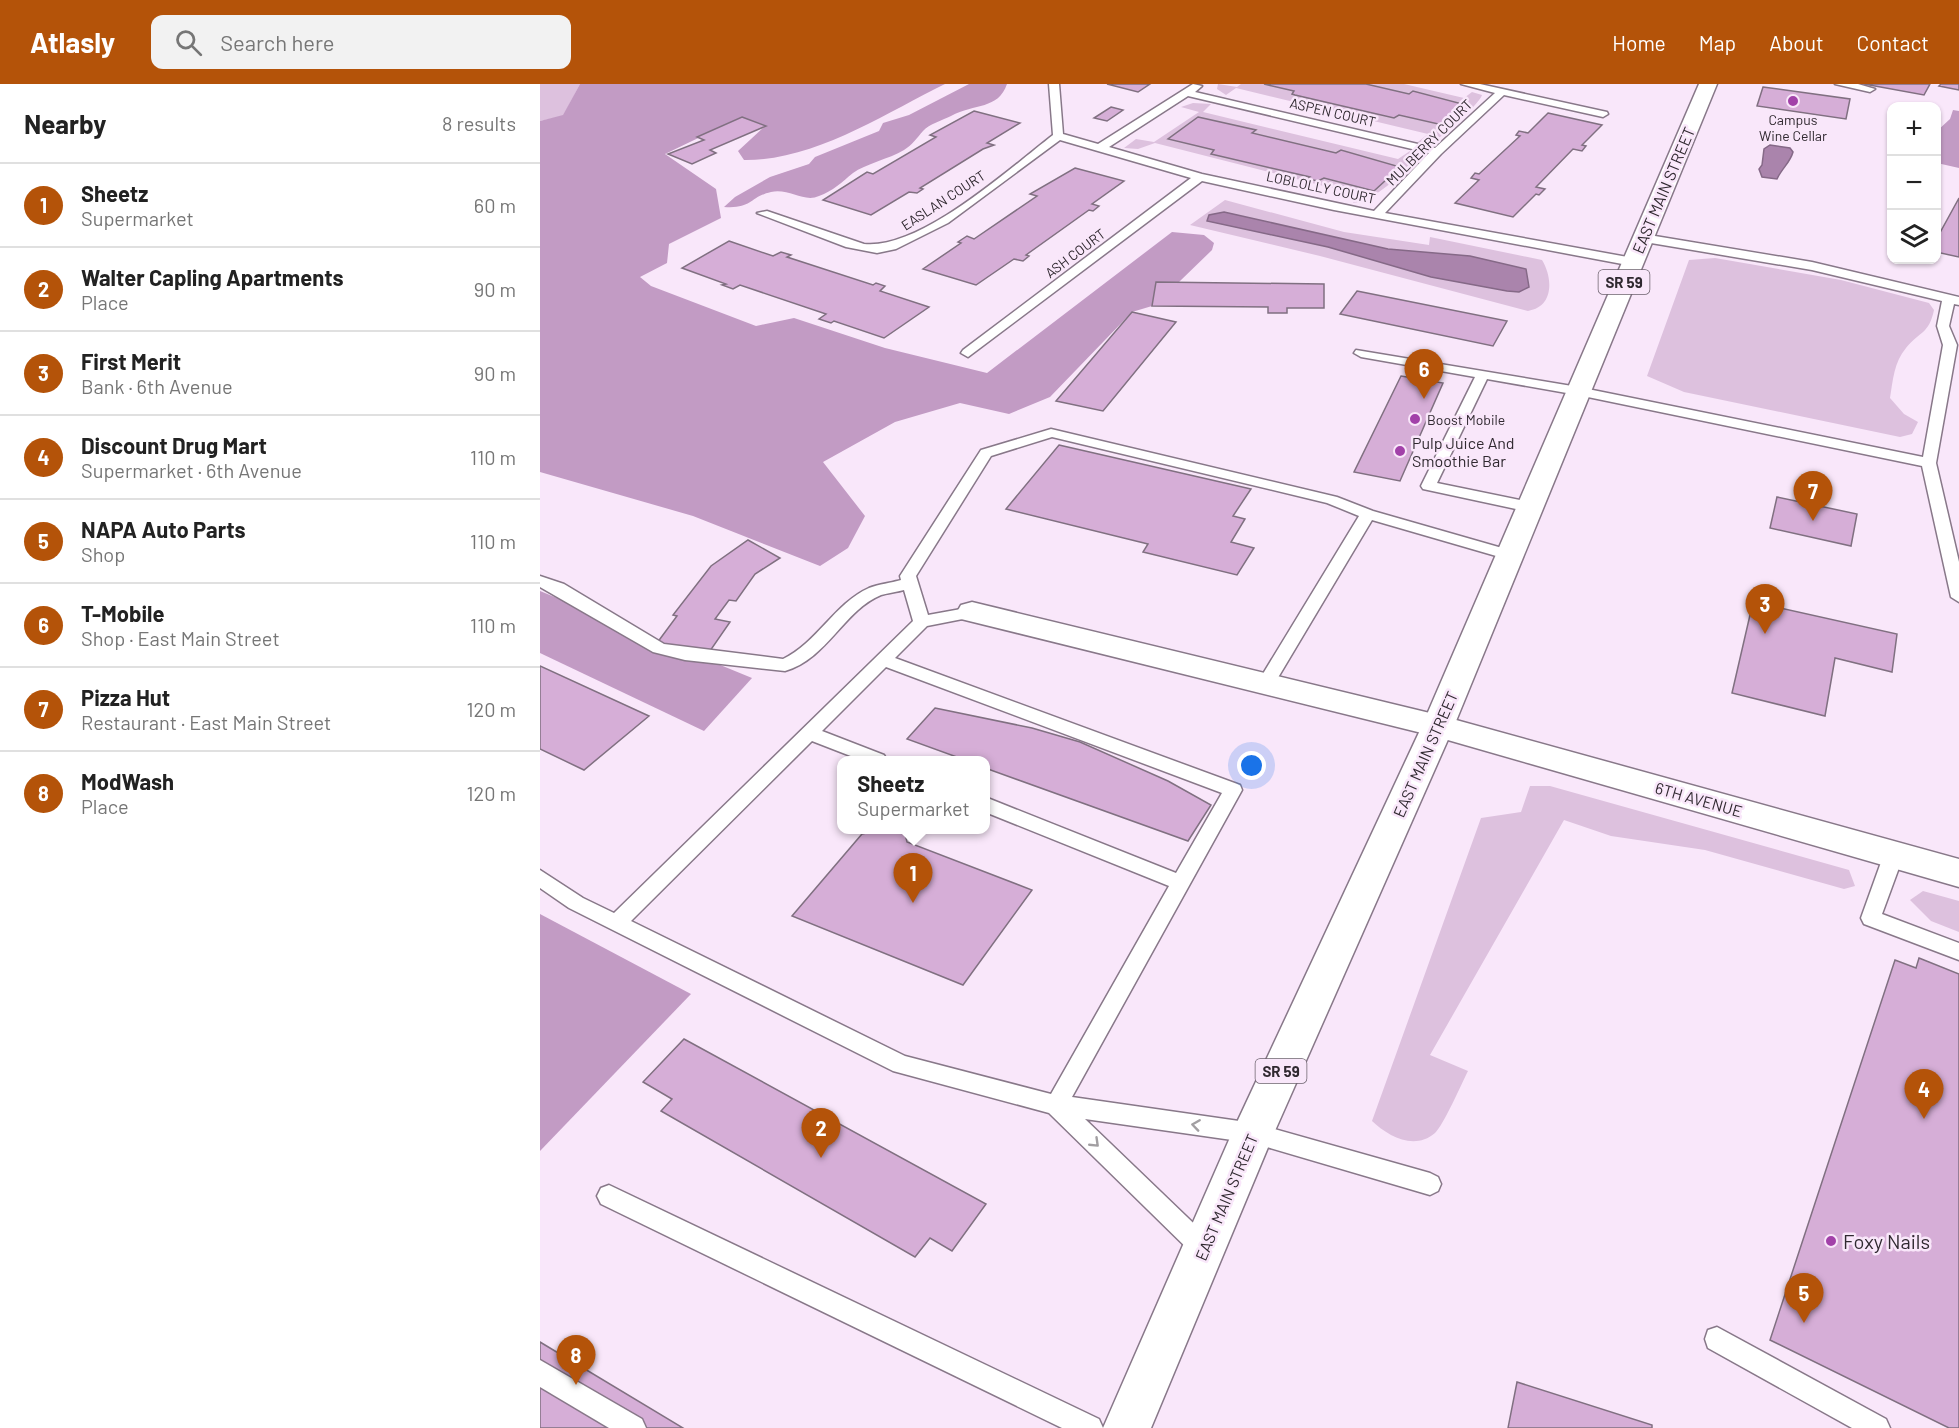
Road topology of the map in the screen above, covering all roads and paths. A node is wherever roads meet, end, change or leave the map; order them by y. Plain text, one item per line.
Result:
1 (1054, 84) edge
2 (1200, 84) edge
3 (1466, 84) edge
4 (1708, 84) edge
5 (1840, 84) edge
6 (1870, 89) dead end
7 (1502, 92) junction
8 (1187, 93) junction
9 (1603, 114) dead end
10 (1058, 136) junction
11 (1100, 148) junction
12 (1437, 152) junction
13 (1200, 177) junction
14 (763, 213) dead end
15 (1377, 214) junction
16 (1642, 238) junction
17 (1633, 262) junction
18 (1954, 299) edge
19 (1954, 346) edge
20 (968, 353) dead end
21 (1361, 353) dead end
22 (1483, 374) junction
23 (1578, 391) junction
24 (1929, 463) junction
25 (1530, 507) junction
26 (1368, 514) junction
27 (1510, 555) junction
28 (540, 581) edge
29 (911, 583) junction
30 (1959, 597) edge
31 (972, 612) joint
32 (922, 622) junction
33 (884, 660) junction
34 (1267, 682) junction
35 (1438, 726) junction
36 (810, 733) junction
37 (868, 756) edge
38 (990, 806) edge
39 (1894, 854) junction
40 (1959, 873) edge
41 (540, 878) edge
42 (1181, 883) junction
43 (616, 923) junction
44 (1959, 952) edge
45 (1056, 1105) junction
46 (1254, 1133) junction
47 (1430, 1184) dead end
48 (609, 1196) dead end
49 (1204, 1249) junction
50 (1717, 1339) dead end
51 (540, 1373) edge
52 (1116, 1425) edge
53 (633, 1428) edge
54 (1877, 1428) edge

1 - 10 lane
2 - 8 lane
3 - 7 lane
4 - 16 main road, EAST MAIN STREET / SR 59
5 - 6 lane
7 - 9 lane
7 - 12 lane, MULBERRY COURT
8 - 11 lane
8 - 12 lane, ASPEN COURT
10 - 11 lane, LOBLOLLY COURT
10 - 14 lane, EASLAN COURT
11 - 13 lane, LOBLOLLY COURT
12 - 15 lane, MULBERRY COURT
13 - 15 lane, LOBLOLLY COURT
13 - 20 lane, ASH COURT
15 - 17 lane, LOBLOLLY COURT
16 - 17 main road, EAST MAIN STREET / SR 59
16 - 18 lane
17 - 23 main road, EAST MAIN STREET / SR 59
18 - 19 lane
19 - 24 lane
21 - 22 lane
22 - 23 lane
22 - 25 lane
23 - 24 lane
23 - 25 main road, EAST MAIN STREET / SR 59
24 - 30 lane
25 - 27 main road, EAST MAIN STREET / SR 59
26 - 27 lane
26 - 29 lane
26 - 34 lane
27 - 35 main road, EAST MAIN STREET / SR 59
28 - 29 lane
29 - 32 lane
31 - 32 lane
31 - 34 main road, 6TH AVENUE
32 - 33 lane
33 - 36 lane
33 - 42 lane
34 - 35 main road, 6TH AVENUE
35 - 39 main road, 6TH AVENUE
35 - 46 main road, EAST MAIN STREET / SR 59
36 - 37 lane
36 - 43 lane
38 - 42 lane
39 - 40 main road, 6TH AVENUE
39 - 44 lane
41 - 43 lane
42 - 45 lane
43 - 45 lane
46 -> 45 lane
45 -> 49 lane
46 - 47 lane
46 - 49 main road, EAST MAIN STREET / SR 59
48 - 52 lane
49 - 52 main road, EAST MAIN STREET / SR 59
50 - 54 lane
51 - 53 lane

